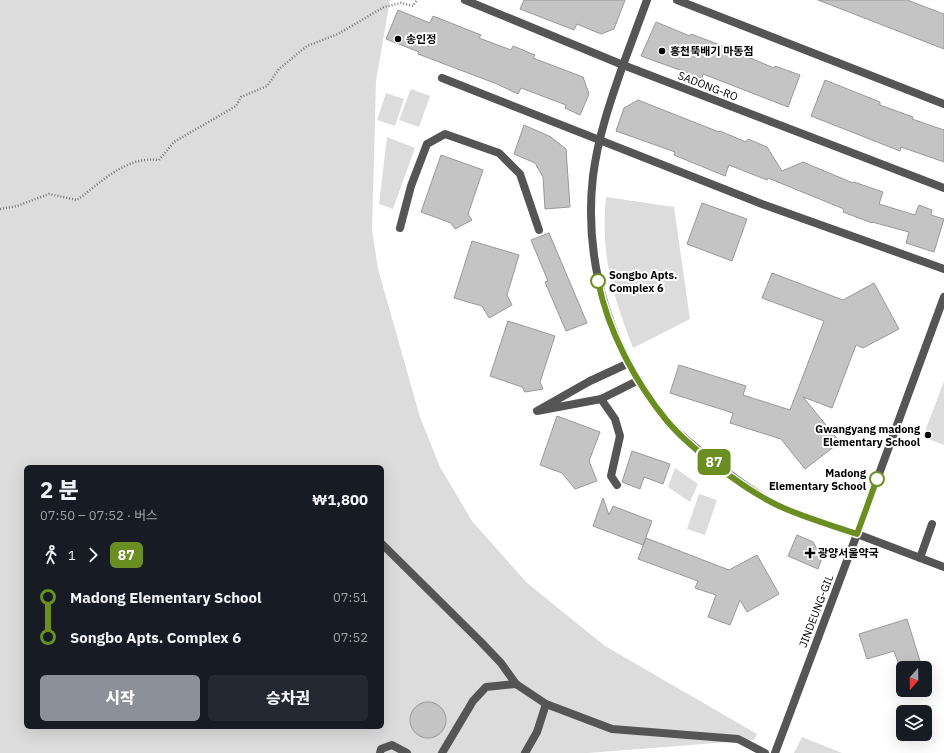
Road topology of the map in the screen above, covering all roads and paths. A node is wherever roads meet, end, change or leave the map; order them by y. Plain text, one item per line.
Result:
1 (417, 0) edge
2 (465, 0) edge
3 (647, 0) edge
4 (677, 0) edge
5 (476, 2) edge
6 (623, 65) junction
7 (442, 78) dead end
8 (944, 104) edge
9 (598, 140) junction
10 (944, 188) edge
11 (0, 209) edge
12 (400, 228) dead end
13 (539, 230) dead end
14 (944, 269) edge
15 (944, 297) edge
16 (629, 364) junction
17 (639, 380) junction
18 (601, 399) junction
19 (617, 485) dead end
20 (932, 524) dead end
21 (857, 534) junction
22 (384, 546) edge
23 (920, 558) junction
24 (944, 567) edge
25 (516, 684) junction
26 (546, 704) junction
27 (380, 753) edge
28 (407, 753) edge
29 (442, 753) edge
30 (525, 753) edge
31 (764, 753) edge
32 (775, 753) edge

1 - 11 path
2 - 5 street, SADONG-RO
3 - 6 street
4 - 8 street
5 - 6 street, SADONG-RO
6 - 9 street
6 - 10 street, SADONG-RO
7 - 9 street
9 - 14 street
9 - 16 street
12 - 13 street
15 - 21 street, JINDEUNG-GIL
16 - 17 street
16 - 18 street
17 - 18 street
17 - 21 street
18 - 19 street
20 - 23 street
21 - 23 street
21 - 32 street, JINDEUNG-GIL
22 - 25 street
23 - 24 street
25 - 26 street
25 - 29 street
26 - 30 street
26 - 31 street
27 - 28 street

